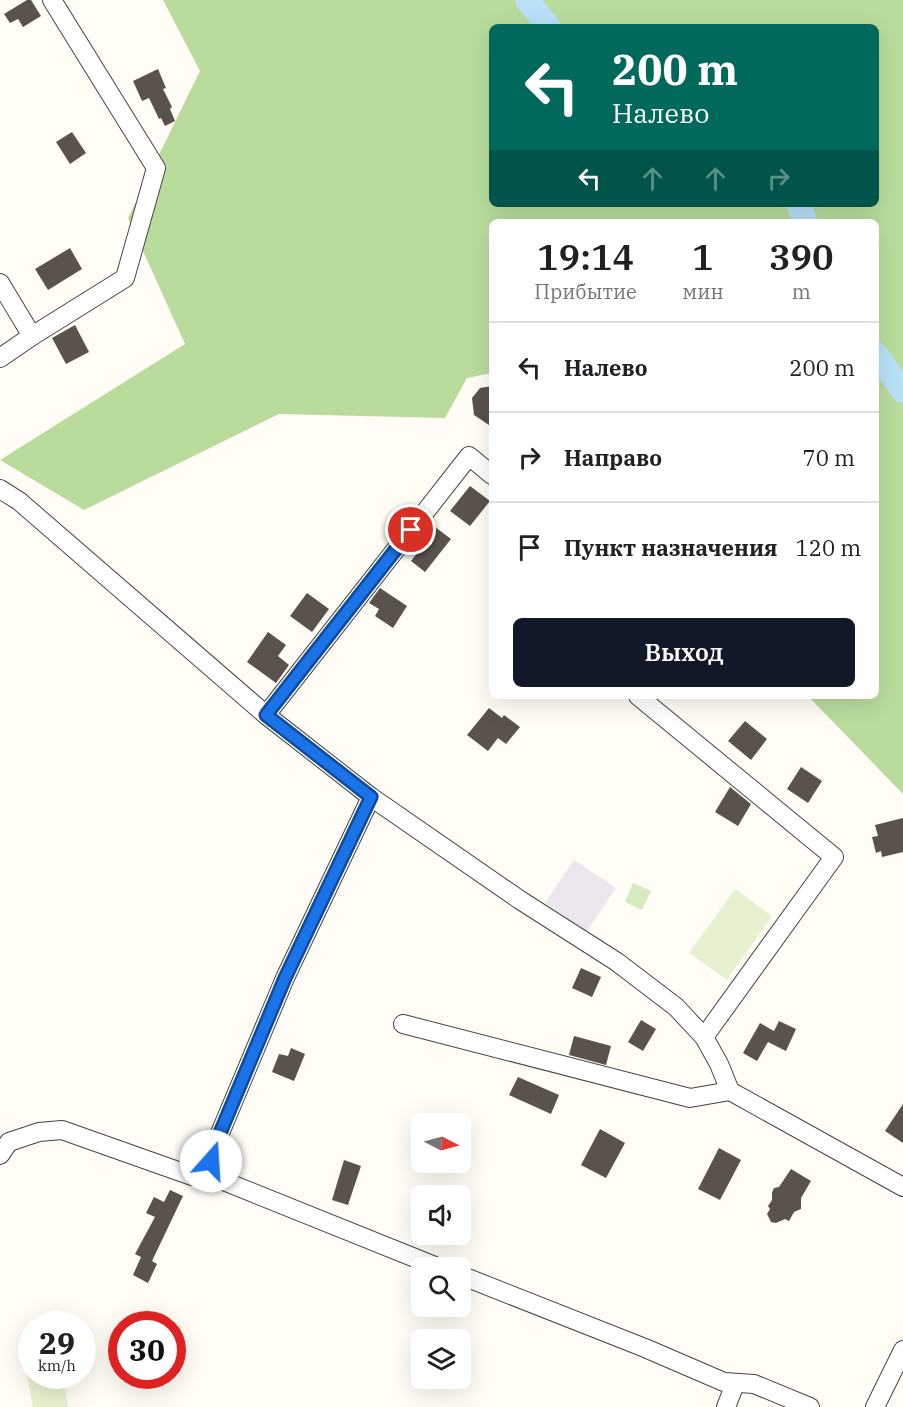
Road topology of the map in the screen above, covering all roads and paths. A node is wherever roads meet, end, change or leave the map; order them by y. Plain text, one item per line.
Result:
1 (52, 0) edge
2 (0, 283) edge
3 (32, 336) junction
4 (0, 358) edge
5 (489, 473) edge
6 (0, 489) edge
7 (642, 699) edge
8 (266, 715) junction
9 (371, 797) junction
10 (403, 1024) dead end
11 (704, 1037) junction
12 (730, 1091) junction
13 (0, 1155) edge
14 (218, 1170) junction
15 (903, 1187) edge
16 (413, 1257) edge
17 (471, 1279) edge
18 (903, 1350) edge
19 (735, 1384) junction
20 (726, 1407) edge
21 (810, 1407) edge
22 (875, 1407) edge

1 - 3 street
2 - 3 street
3 - 4 street
5 - 8 street
6 - 8 street
7 - 11 street
8 - 9 street
9 - 11 street
9 - 14 street
10 - 12 street
11 - 12 street
12 - 15 street
13 - 14 street
14 - 16 street
17 - 19 street
18 - 22 street
19 - 20 street
19 - 21 street

